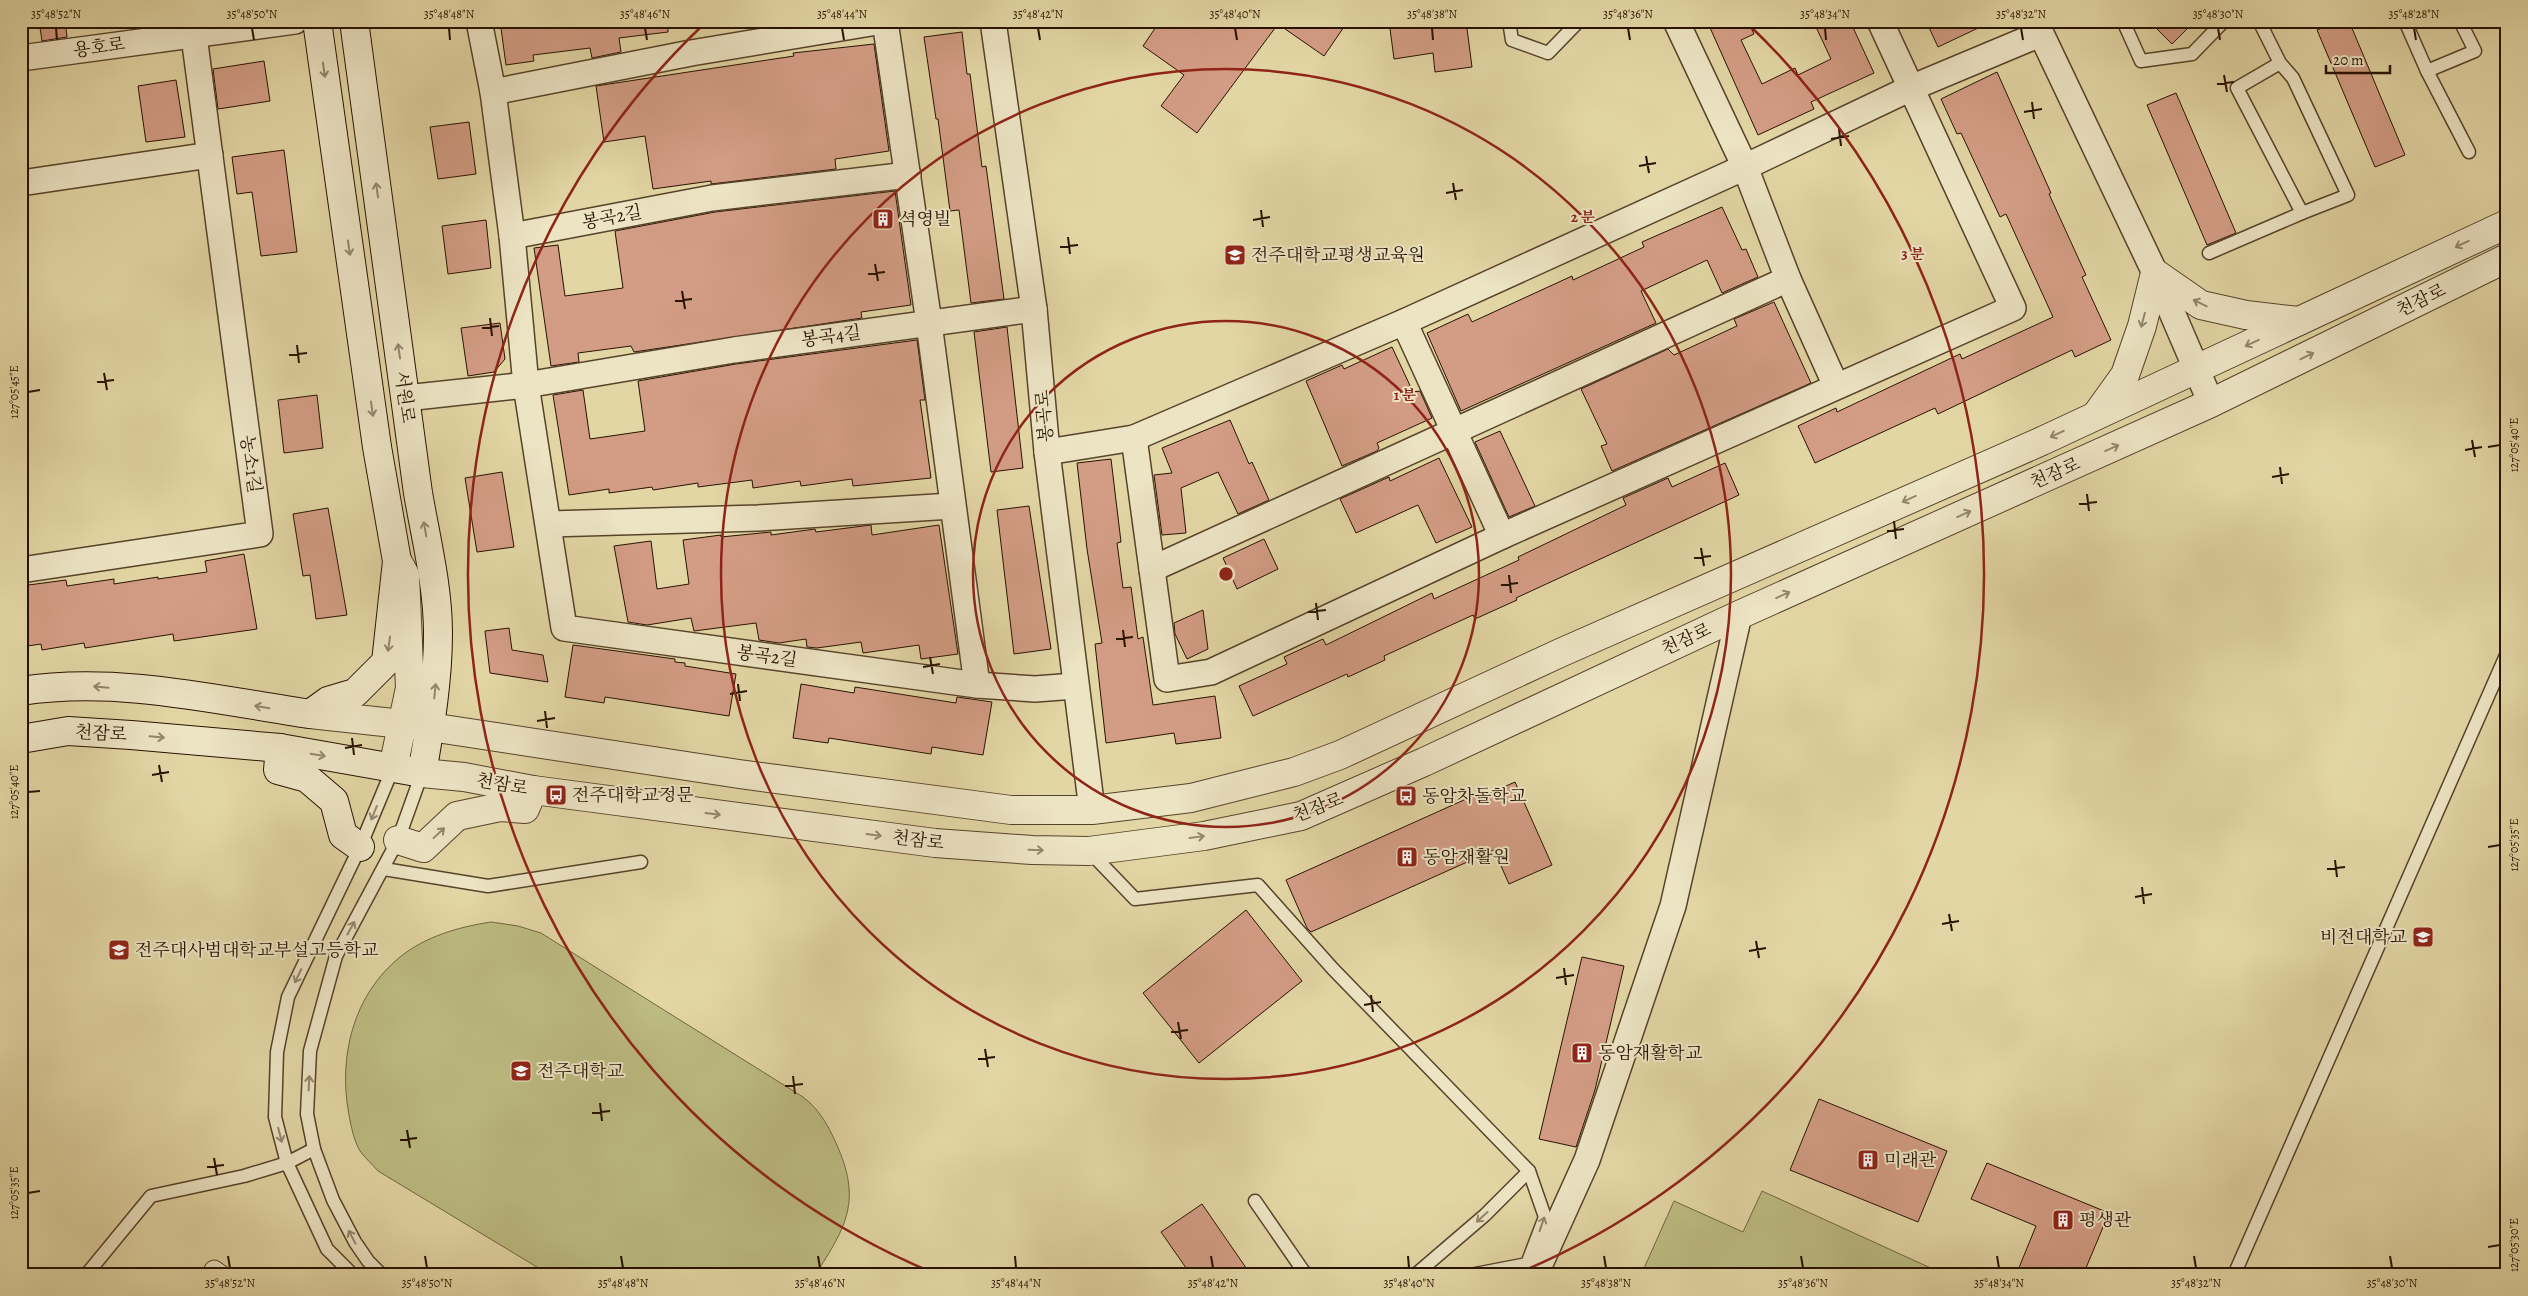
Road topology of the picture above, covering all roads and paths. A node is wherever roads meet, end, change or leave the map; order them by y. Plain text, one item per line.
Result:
1 (295, 21) edge
2 (317, 21) edge
3 (354, 21) edge
4 (479, 21) edge
5 (884, 21) edge
6 (993, 21) edge
7 (1509, 21) edge
8 (1579, 21) edge
9 (1676, 21) edge
10 (1880, 21) edge
11 (2123, 21) edge
12 (2224, 21) edge
13 (2259, 21) edge
14 (2405, 21) edge
15 (2460, 21) edge
16 (193, 28) edge
17 (2037, 28) edge
18 (21, 58) edge
19 (2280, 63) junction
20 (2427, 71) junction
21 (1911, 88) junction
22 (493, 92) junction
23 (2469, 152) dead end
24 (210, 155) junction
25 (1745, 167) junction
26 (908, 175) junction
27 (21, 183) edge
28 (2302, 213) junction
29 (2507, 224) edge
30 (512, 236) junction
31 (2209, 253) dead end
32 (2507, 258) edge
33 (2155, 273) junction
34 (1788, 279) junction
35 (1034, 309) junction
36 (2299, 321) junction
37 (1404, 322) junction
38 (929, 323) junction
39 (2196, 370) junction
40 (526, 385) junction
41 (1836, 386) junction
42 (406, 398) junction
43 (2211, 404) junction
44 (2096, 416) junction
45 (1454, 431) junction
46 (1134, 438) junction
47 (1047, 452) junction
48 (952, 506) junction
49 (549, 524) junction
50 (1502, 536) junction
51 (397, 561) junction
52 (1152, 568) junction
53 (21, 570) edge
54 (1739, 614) junction
55 (2507, 653) edge
56 (977, 685) junction
57 (1075, 686) junction
58 (21, 691) edge
59 (310, 714) junction
60 (403, 724) junction
61 (430, 727) junction
62 (21, 739) edge
63 (280, 748) junction
64 (393, 768) junction
65 (422, 773) junction
66 (533, 790) junction
67 (1092, 810) junction
68 (398, 840) junction
69 (360, 847) junction
70 (1089, 851) junction
71 (641, 862) dead end
72 (384, 869) junction
73 (314, 1148) junction
74 (287, 1163) junction
75 (1529, 1171) junction
76 (1255, 1201) dead end
77 (1535, 1264) edge
78 (86, 1275) edge
79 (352, 1275) edge
80 (382, 1275) edge
81 (1310, 1275) edge
82 (1415, 1275) edge
83 (1470, 1275) edge
84 (2234, 1275) edge

1 - 16 street, 용호로
2 -> 51 street, 서원로
42 -> 3 street, 서원로
4 - 22 street, 봉곡2길
5 - 22 street
5 - 26 street
6 - 35 street, 봉곡로
7 - 8 lane
9 - 25 street
10 - 21 street
11 - 12 lane
13 - 19 lane
14 - 20 lane
15 - 20 lane
16 - 18 street, 용호로
16 - 24 street, 농소1길
17 - 21 street
17 - 33 street
19 - 28 lane
19 - 28 lane
20 - 23 lane
21 - 25 street
21 - 41 street
22 - 30 street, 봉곡2길
24 - 27 street
24 - 53 street, 농소1길
25 - 34 street
25 - 37 street
26 - 30 street, 봉곡2길
26 - 38 street
28 - 31 lane
29 -> 36 street, 천잠로
30 - 40 street, 봉곡2길
43 -> 32 street, 천잠로
36 -> 33 street
33 - 39 street
33 -> 44 street
34 - 41 street
34 - 45 street
35 - 38 street, 봉곡4길
35 - 47 street, 봉곡로
36 -> 39 street, 천잠로
37 - 45 street
37 - 46 street
38 - 40 street, 봉곡4길
38 - 48 street
39 - 43 street
39 - 44 street, 천잠로
40 - 42 street
40 - 49 street, 봉곡2길
41 - 50 street
61 -> 42 street, 서원로
54 -> 43 street, 천잠로
44 -> 67 street, 천잠로
45 - 50 street
45 - 52 street
46 - 47 street
46 - 52 street
47 - 57 street, 봉곡로
48 - 49 street
48 - 56 street
49 - 56 street, 봉곡2길
50 - 52 street
51 -> 59 street
51 - 60 street, 서원로
70 -> 54 street, 천잠로
54 - 77 street
55 - 84 lane
56 - 57 street, 봉곡2길
57 - 67 street, 봉곡로
59 -> 58 street, 천잠로
59 - 60 street, 천잠로
60 - 61 street, 천잠로
60 - 64 street, 서원로
61 - 65 street, 서원로
61 - 67 street, 천잠로
62 -> 63 street, 천잠로
63 -> 64 street, 천잠로
63 - 69 street
64 - 65 street, 천잠로
64 -> 69 lane
65 - 66 street, 천잠로
65 - 68 lane
68 -> 66 street
66 -> 70 street, 천잠로
68 - 72 lane
69 -> 74 lane
70 - 75 lane
71 - 72 lane
73 -> 72 lane
73 - 74 lane
80 -> 73 lane
74 - 78 lane
74 - 79 lane
77 -> 75 lane
75 -> 82 lane
76 - 81 lane
77 - 83 lane

